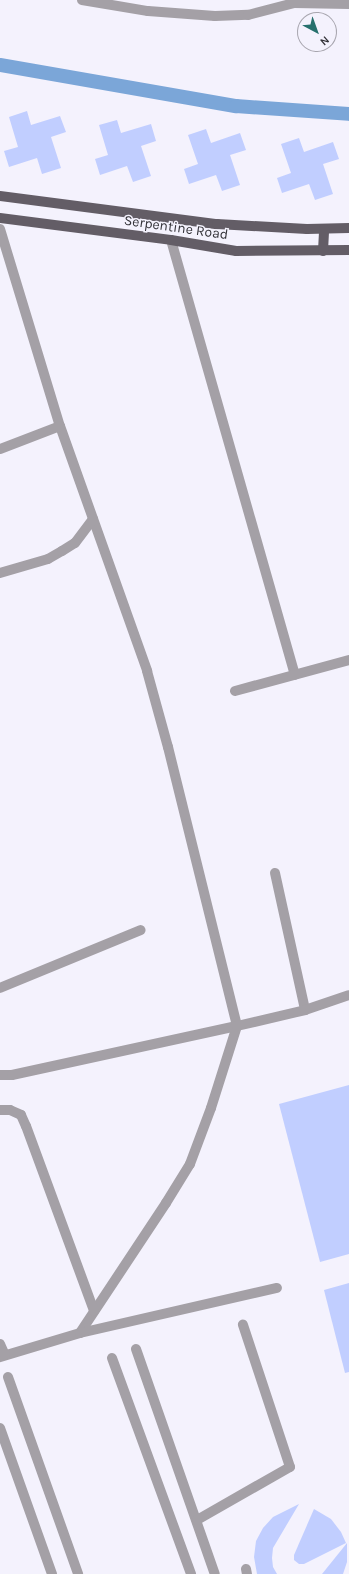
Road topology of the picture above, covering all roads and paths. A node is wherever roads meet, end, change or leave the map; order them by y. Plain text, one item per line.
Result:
1 (82, 0) edge
2 (294, 2) edge
3 (349, 4) edge
4 (0, 196) edge
5 (0, 218) edge
6 (349, 228) edge
7 (0, 229) edge
8 (324, 229) junction
9 (171, 240) junction
10 (349, 250) edge
11 (323, 251) junction
12 (60, 426) junction
13 (0, 449) edge
14 (93, 519) junction
15 (0, 573) edge
16 (349, 660) edge
17 (295, 675) junction
18 (235, 691) dead end
19 (275, 873) dead end
20 (141, 930) dead end
21 (0, 988) edge
22 (349, 995) edge
23 (305, 1010) junction
24 (237, 1026) junction
25 (0, 1075) edge
26 (0, 1110) edge
27 (277, 1288) dead end
28 (94, 1311) junction
29 (243, 1325) dead end
30 (80, 1333) junction
31 (0, 1344) edge
32 (136, 1349) dead end
33 (2, 1356) edge
34 (112, 1358) dead end
35 (8, 1377) dead end
36 (0, 1428) edge
37 (197, 1520) junction
38 (52, 1574) edge
39 (78, 1574) edge
40 (191, 1574) edge
41 (215, 1574) edge

1 - 2 street
2 - 3 street
4 - 8 main road
5 - 9 main road, Serpentine Road
6 - 8 main road
7 - 12 street
8 - 11 main road
9 - 11 main road, Serpentine Road
9 - 17 street
10 - 11 main road, Serpentine Road
12 - 13 street
12 - 14 street
14 - 15 street
14 - 24 street
16 - 17 street
17 - 18 street
19 - 23 street
20 - 21 street
22 - 23 street
23 - 24 street
24 - 25 street
24 - 28 street
26 - 28 street
27 - 30 street
28 - 30 street
29 - 37 street
30 - 33 street
31 - 33 street
32 - 37 street
34 - 40 street
35 - 39 street
36 - 38 street
37 - 41 street

